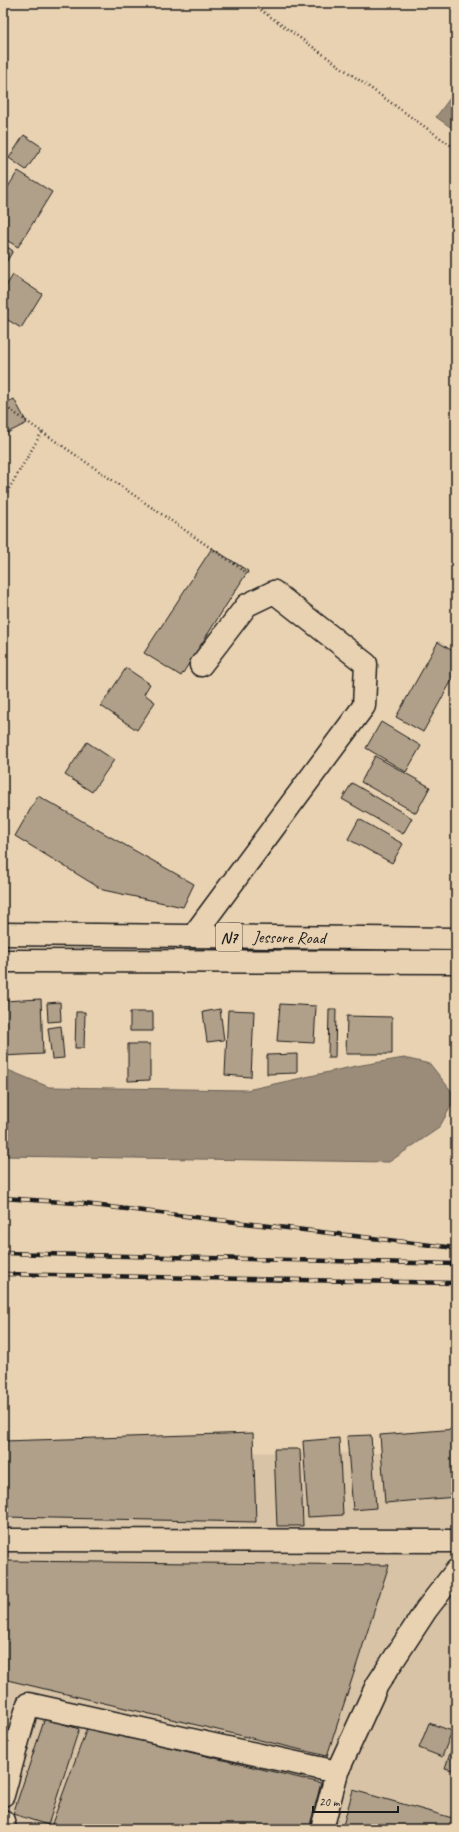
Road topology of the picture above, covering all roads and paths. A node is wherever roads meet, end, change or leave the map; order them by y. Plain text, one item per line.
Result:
1 (251, 3) edge
2 (456, 149) edge
3 (3, 405) edge
4 (42, 432) junction
5 (3, 499) edge
6 (274, 592) junction
7 (201, 665) dead end
8 (3, 934) edge
9 (193, 936) junction
10 (456, 939) edge
11 (3, 961) edge
12 (456, 962) edge
13 (3, 1540) edge
14 (456, 1541) edge
15 (456, 1571) edge
16 (337, 1772) junction
17 (3, 1796) edge
18 (3, 1821) edge
19 (5, 1829) edge
20 (322, 1829) edge

1 - 2 path
3 - 4 path
4 - 5 path
4 - 6 path
6 - 7 main road
6 - 9 main road
8 - 9 main road, Jessore Road / N7
9 - 10 main road, Jessore Road / N7
11 - 12 main road, Jessore Road / N7
13 - 14 main road
15 - 16 main road
16 - 17 main road
16 - 20 main road
18 - 19 main road

